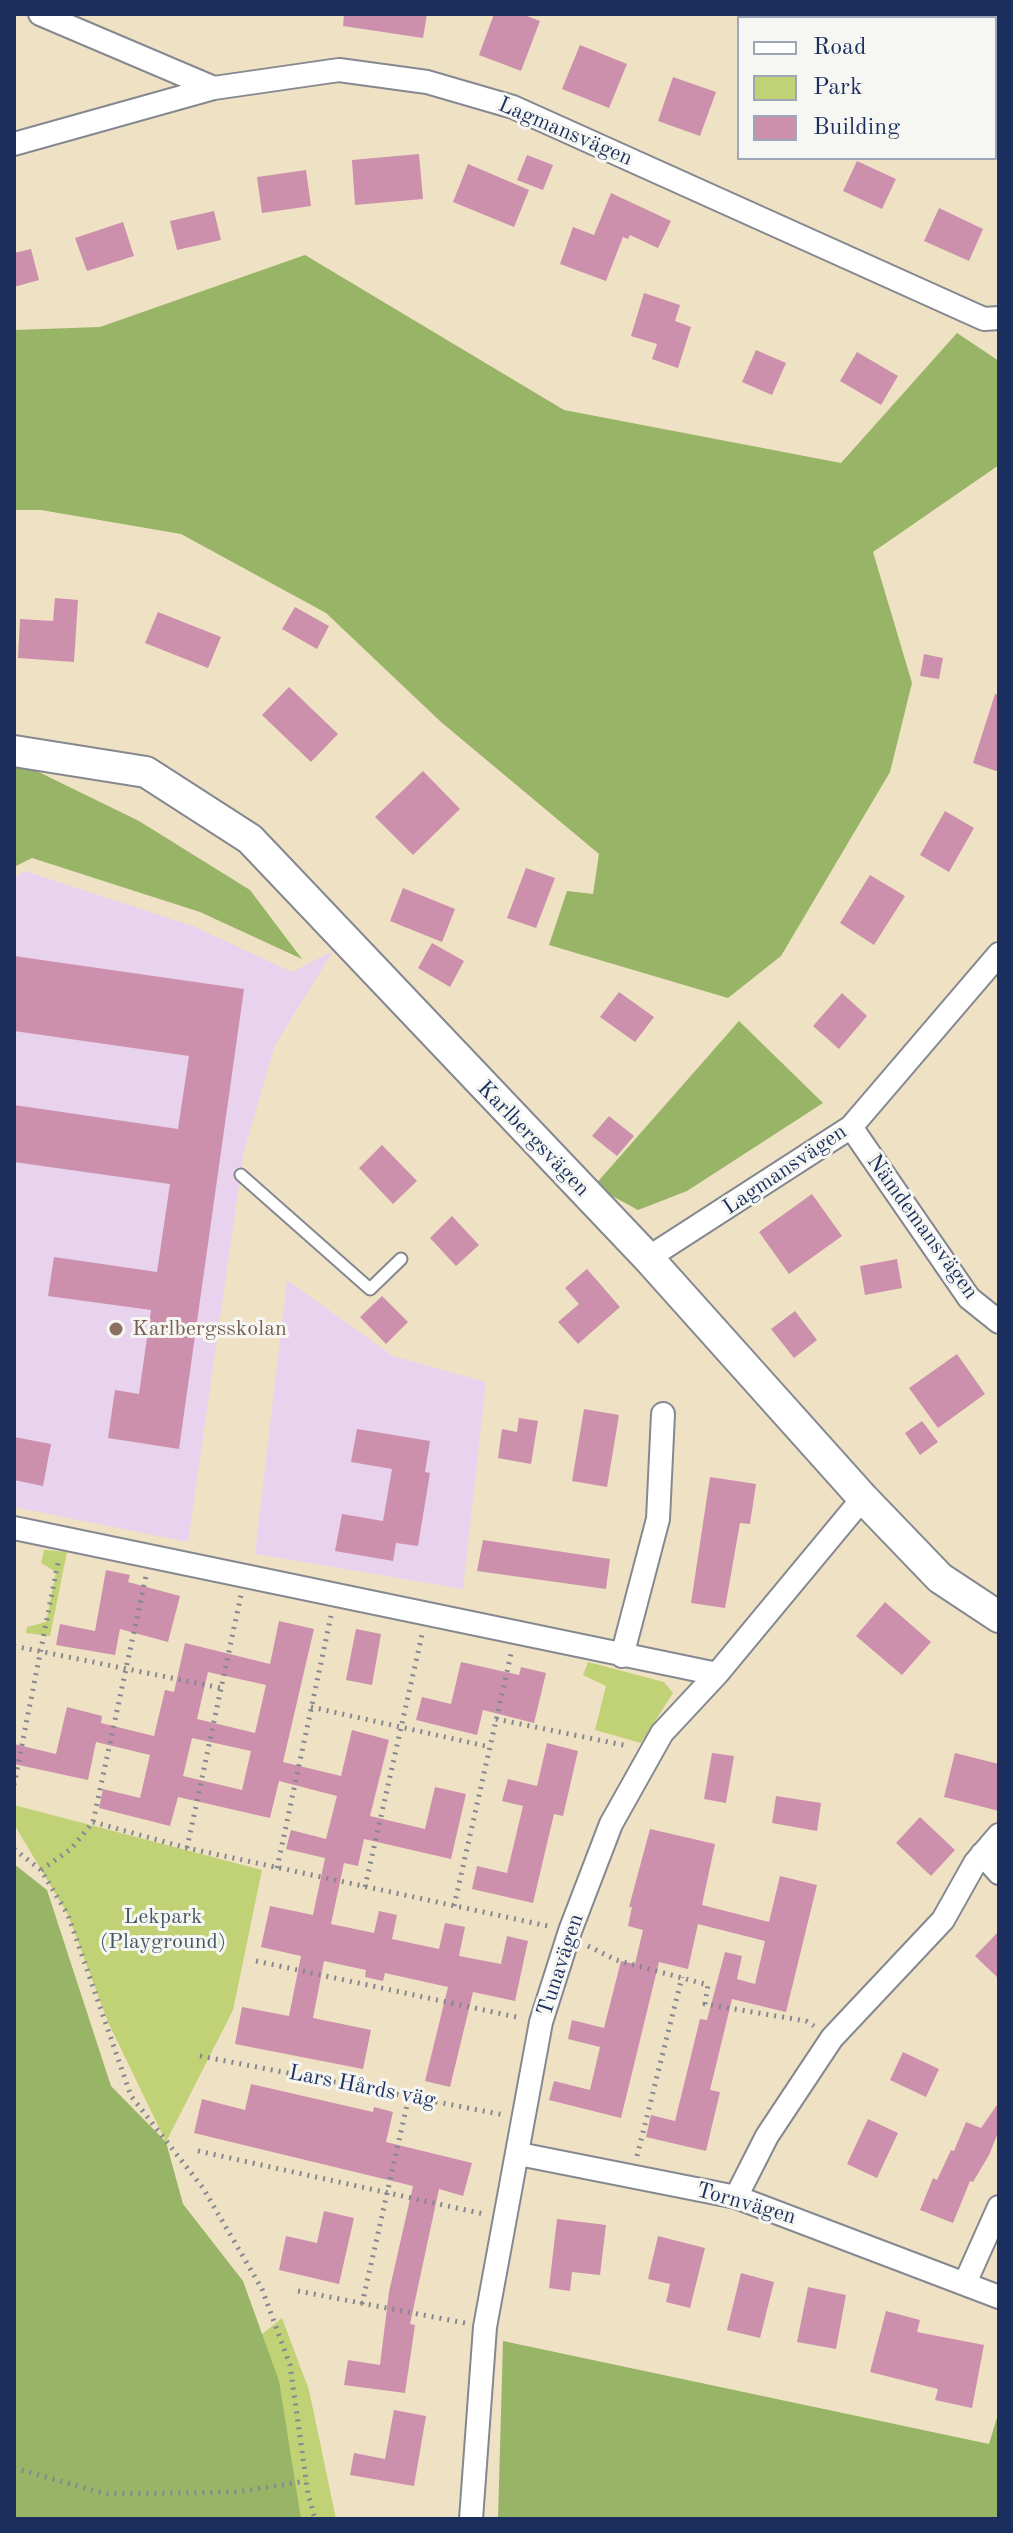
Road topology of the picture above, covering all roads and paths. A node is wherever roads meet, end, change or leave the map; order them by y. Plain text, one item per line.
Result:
1 (40, 14) edge
2 (214, 88) junction
3 (14, 144) edge
4 (999, 318) edge
5 (14, 751) edge
6 (999, 954) edge
7 (851, 1127) junction
8 (241, 1175) dead end
9 (648, 1258) junction
10 (401, 1259) dead end
11 (999, 1322) edge
12 (663, 1414) dead end
13 (863, 1498) junction
14 (14, 1528) edge
15 (63, 1538) junction
16 (150, 1557) junction
17 (245, 1576) junction
18 (336, 1596) junction
19 (426, 1615) junction
20 (999, 1617) edge
21 (515, 1633) junction
22 (14, 1646) edge
23 (40, 1651) junction
24 (622, 1656) junction
25 (126, 1668) junction
26 (717, 1674) junction
27 (221, 1688) junction
28 (311, 1707) junction
29 (496, 1719) junction
30 (401, 1726) junction
31 (490, 1747) junction
32 (652, 1751) junction
33 (14, 1785) edge
34 (93, 1822) junction
35 (999, 1835) edge
36 (187, 1848) junction
37 (14, 1849) edge
38 (982, 1854) junction
39 (277, 1868) junction
40 (41, 1870) junction
41 (999, 1873) edge
42 (365, 1887) junction
43 (454, 1906) junction
44 (570, 1931) junction
45 (256, 1961) dead end
46 (682, 1977) junction
47 (541, 2022) junction
48 (832, 2038) junction
49 (200, 2056) dead end
50 (409, 2096) junction
51 (525, 2119) junction
52 (198, 2151) dead end
53 (519, 2154) junction
54 (632, 2176) junction
55 (387, 2193) junction
56 (736, 2197) junction
57 (999, 2207) edge
58 (504, 2219) junction
59 (965, 2283) junction
60 (298, 2291) dead end
61 (999, 2297) edge
62 (362, 2304) junction
63 (485, 2327) junction
64 (14, 2468) edge
65 (306, 2481) junction
66 (315, 2519) edge
67 (471, 2519) edge

1 - 2 street
2 - 3 street, Lagmansvägen
2 - 4 street, Lagmansvägen
5 - 9 street, Karlbergsvägen
6 - 7 street, Lagmansvägen
7 - 9 street, Lagmansvägen
7 - 11 street, Nämdemansvägen
8 - 10 lane
9 - 13 street, Karlbergsvägen
12 - 24 street
13 - 20 street, Karlbergsvägen
13 - 26 street, Tunavägen
14 - 15 street
15 - 16 street
15 - 23 path
16 - 17 street
16 - 25 path
17 - 18 street
17 - 27 path
18 - 19 street
18 - 28 path
19 - 21 street
19 - 30 path
21 - 24 street
21 - 29 path
22 - 23 path
23 - 25 path
23 - 33 path
24 - 26 street
25 - 27 path
25 - 34 path
26 - 32 street, Tunavägen
27 - 36 path
28 - 30 path
28 - 39 path
29 - 31 path
29 - 32 path
30 - 31 path
30 - 42 path
31 - 43 path
32 - 44 street, Tunavägen
34 - 36 path
34 - 40 path
35 - 38 street
36 - 39 path
37 - 40 path
38 - 41 street
38 - 48 street
39 - 42 path
40 - 65 path
42 - 43 path
43 - 44 path
44 - 46 path
44 - 47 street, Tunavägen
45 - 47 path
46 - 48 path
46 - 54 path
47 - 51 street, Tunavägen
48 - 56 street
49 - 50 path, Lars Hårds väg
50 - 51 path, Lars Hårds väg
50 - 55 path
51 - 53 street, Tunavägen
52 - 55 path
53 - 54 street, Tornvägen
53 - 58 street, Tunavägen
54 - 56 street, Tornvägen
55 - 58 path
55 - 62 path
56 - 59 street, Tornvägen
57 - 59 street
58 - 63 street, Tunavägen
59 - 61 street, Tornvägen
60 - 62 path
62 - 63 path
63 - 67 street, Tunavägen
64 - 65 path
65 - 66 path

